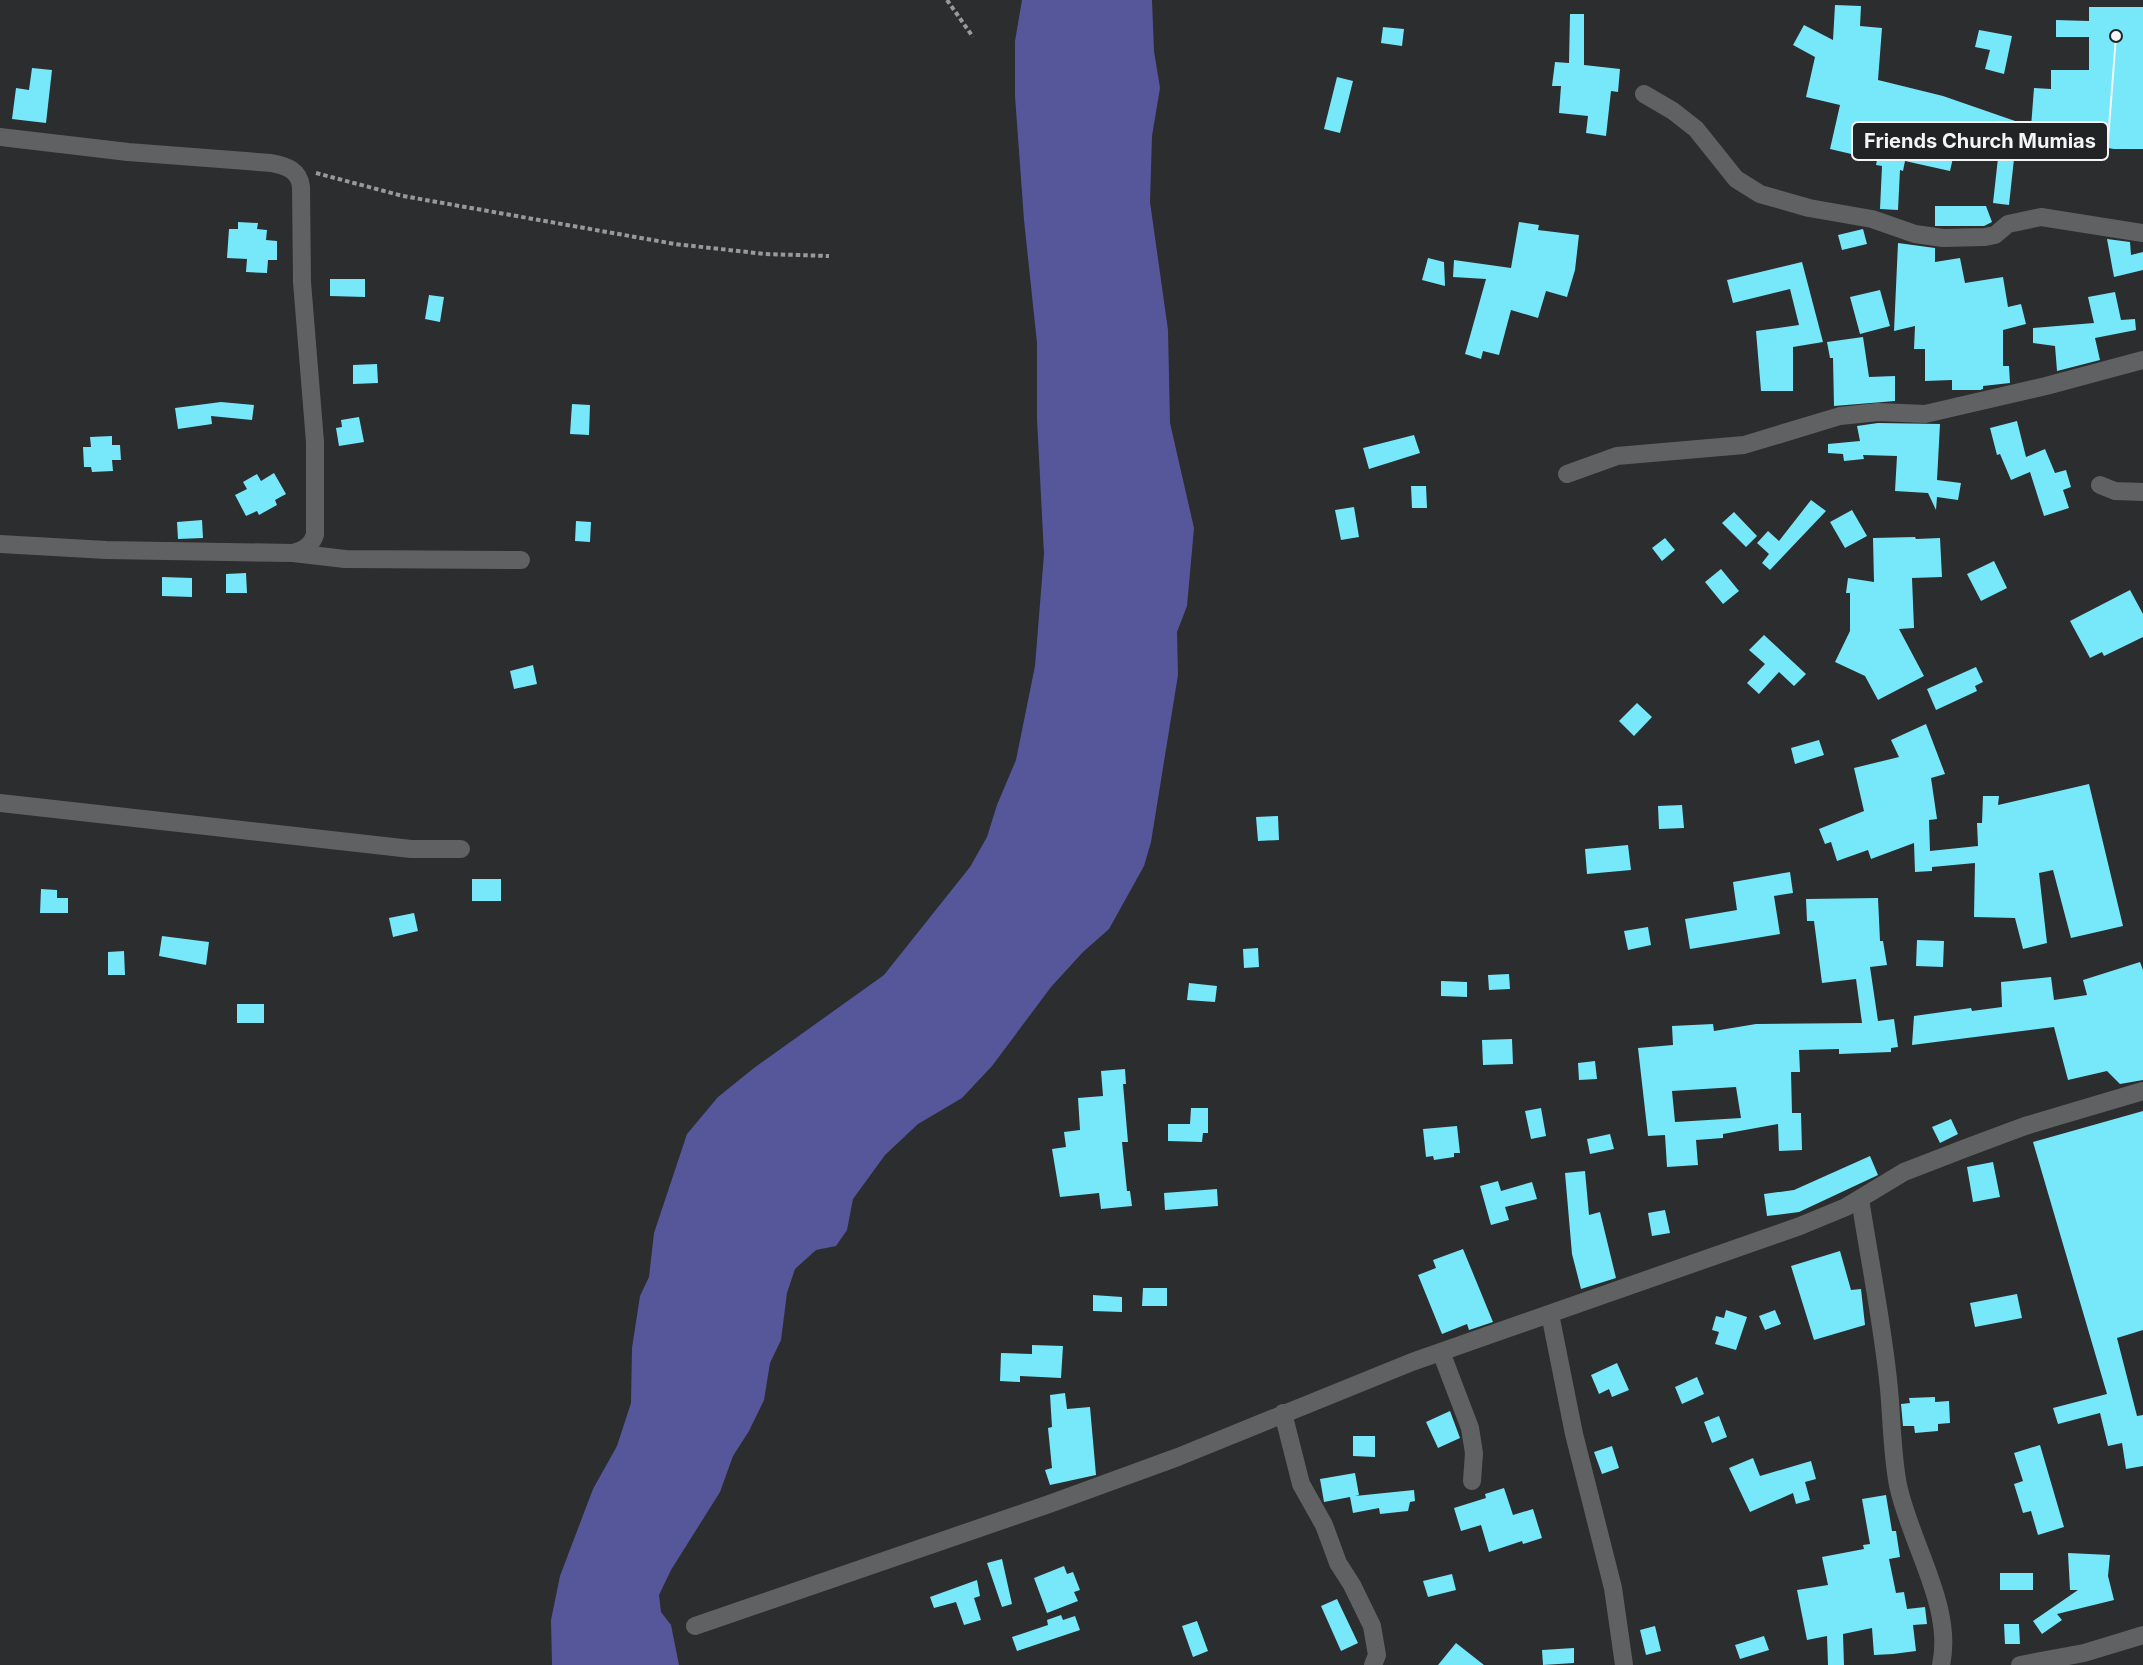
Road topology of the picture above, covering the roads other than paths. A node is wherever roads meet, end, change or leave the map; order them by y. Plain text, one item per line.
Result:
1 (1644, 94) dead end
2 (0, 137) edge
3 (2143, 232) edge
4 (2143, 360) edge
5 (1567, 474) dead end
6 (2100, 485) dead end
7 (2143, 492) edge
8 (0, 544) edge
9 (293, 553) junction
10 (521, 560) dead end
11 (0, 803) edge
12 (461, 849) dead end
13 (2143, 1091) edge
14 (1860, 1199) junction
15 (1550, 1314) junction
16 (1440, 1352) junction
17 (1283, 1413) junction
18 (1472, 1481) dead end
19 (695, 1626) dead end
20 (2143, 1635) edge
21 (1373, 1665) edge
22 (1624, 1665) edge
23 (1941, 1665) edge
24 (2020, 1665) edge

1 - 3 street
2 - 9 street
4 - 5 street
6 - 7 street
8 - 9 street
9 - 10 street
11 - 12 street
13 - 14 street
14 - 15 street
14 - 23 street
15 - 16 street
15 - 22 street
16 - 17 street
16 - 18 street
17 - 19 street
17 - 21 street
20 - 24 street

